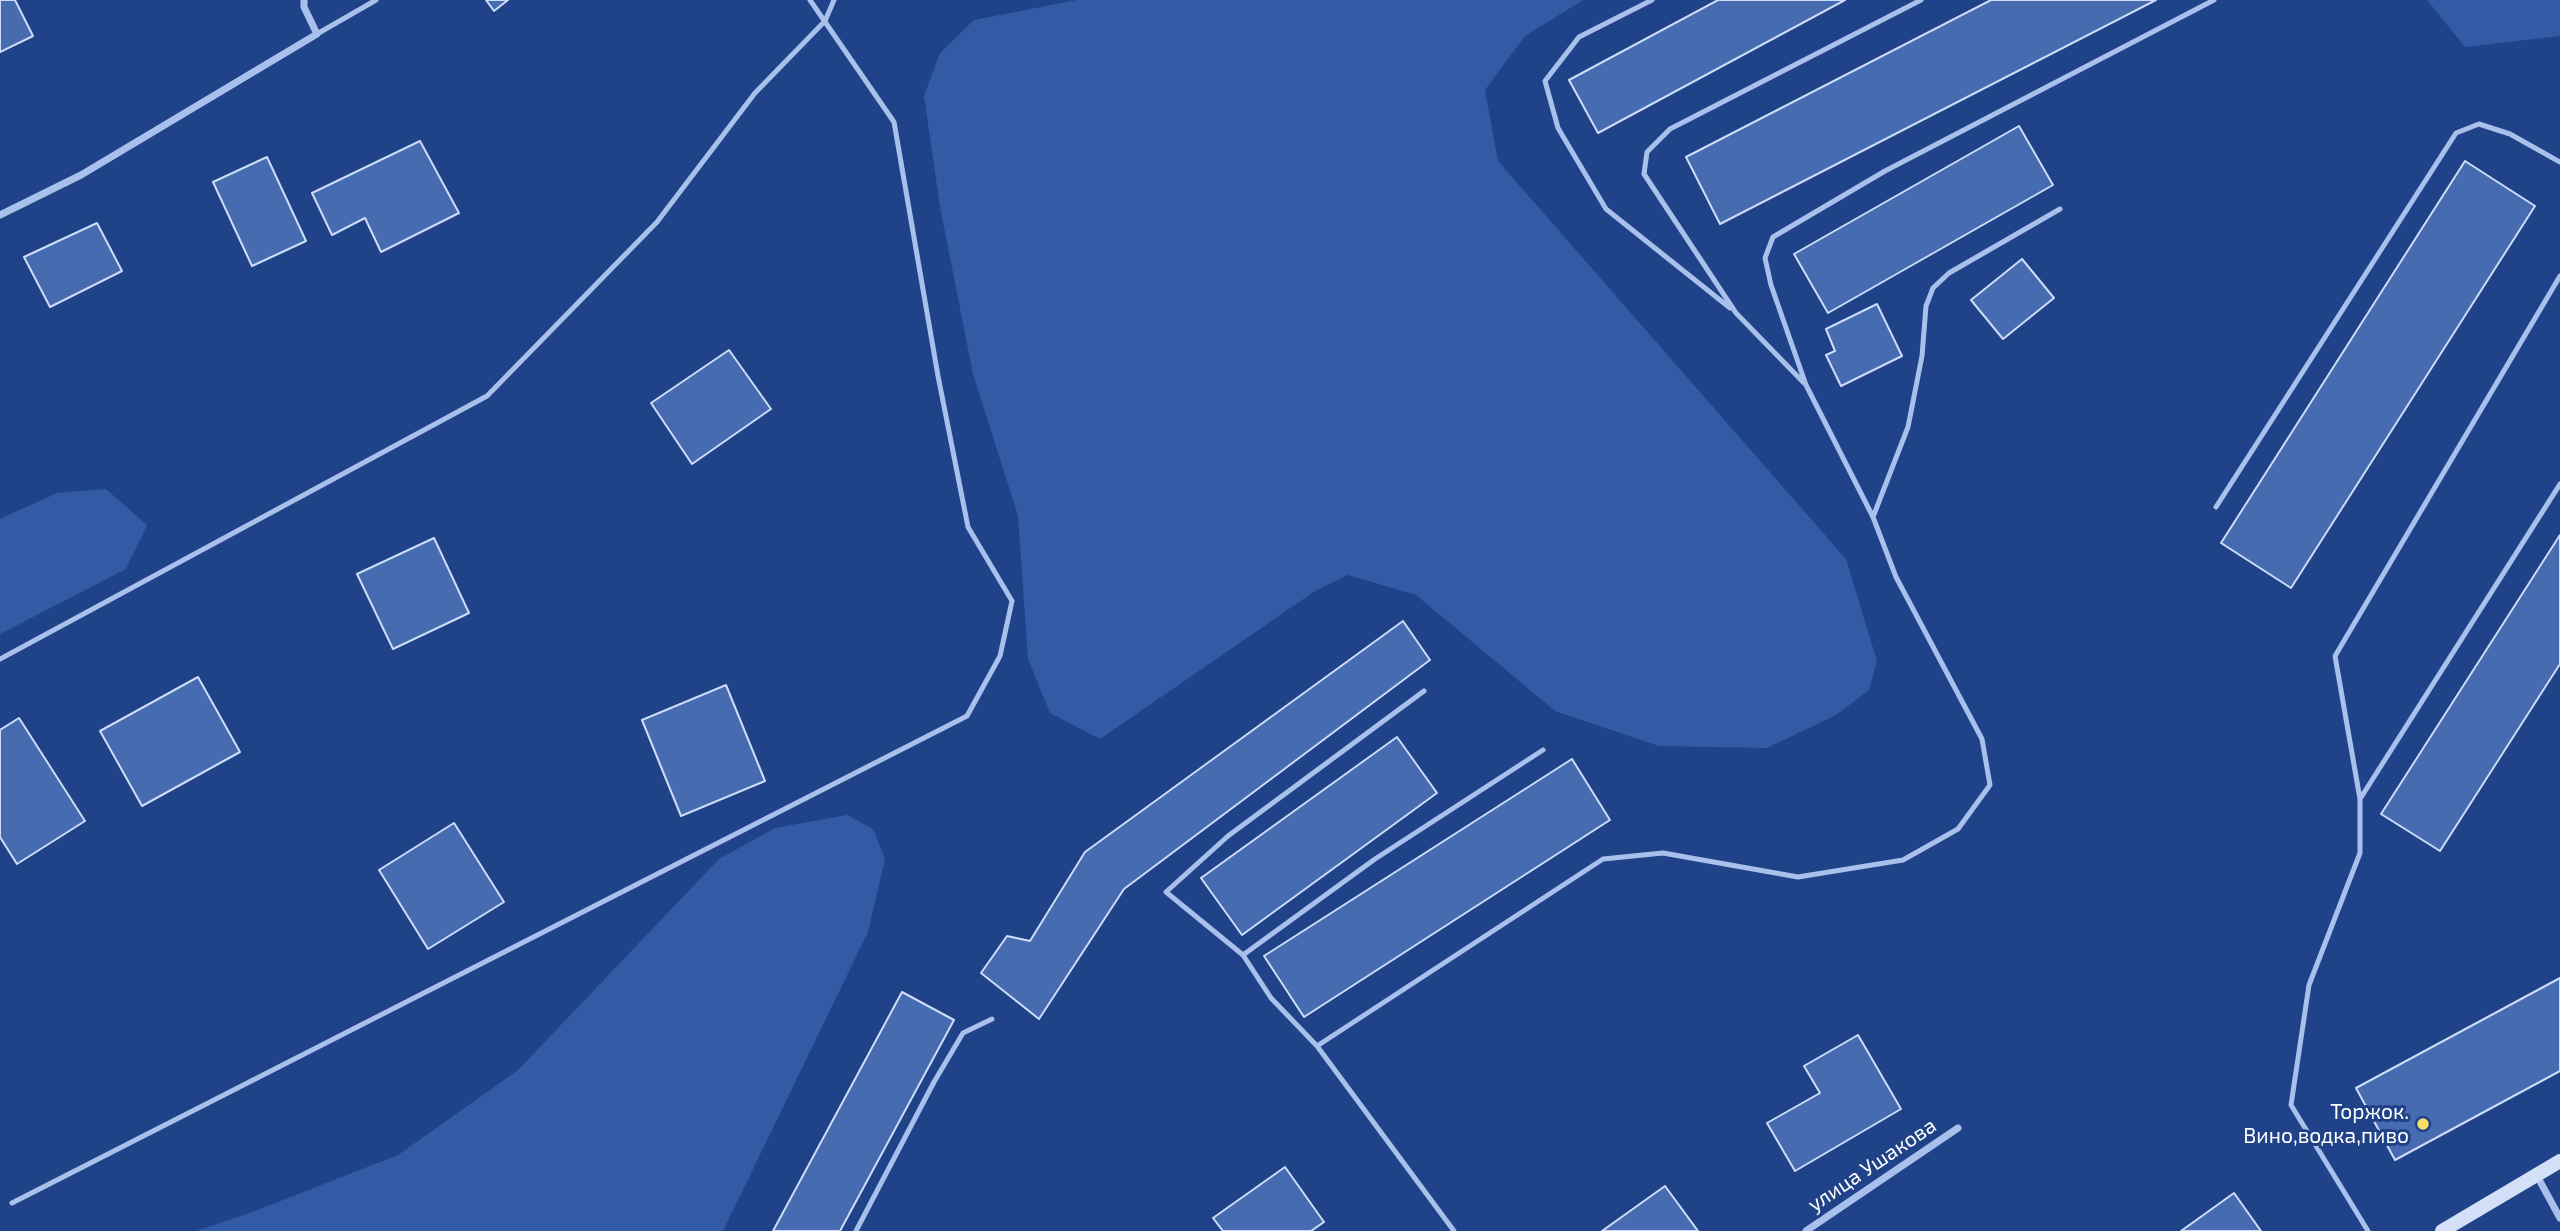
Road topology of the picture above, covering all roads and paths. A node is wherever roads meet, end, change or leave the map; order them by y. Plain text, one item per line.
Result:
1 (304, 0) edge
2 (376, 0) edge
3 (810, 0) edge
4 (834, 0) edge
5 (1652, 0) edge
6 (1921, 0) edge
7 (2214, 0) edge
8 (825, 22) junction
9 (317, 34) junction
10 (2560, 162) edge
11 (2060, 209) dead end
12 (0, 215) edge
13 (2560, 276) edge
14 (1735, 313) junction
15 (1806, 385) junction
16 (2560, 484) edge
17 (2216, 508) dead end
18 (1873, 517) junction
19 (0, 659) edge
20 (1424, 691) dead end
21 (1543, 750) dead end
22 (2360, 799) junction
23 (1243, 955) junction
24 (992, 1019) dead end
25 (1317, 1046) junction
26 (1958, 1128) dead end
27 (2560, 1161) edge
28 (2536, 1174) junction
29 (12, 1203) dead end
30 (2560, 1218) edge
31 (856, 1231) edge
32 (1454, 1231) edge
33 (1806, 1231) edge
34 (2368, 1231) edge
35 (2442, 1231) edge

1 - 9 street
2 - 9 lane
3 - 8 lane
4 - 8 lane
5 - 14 lane
6 - 14 lane
7 - 15 lane
8 - 19 lane
8 - 29 lane
9 - 12 street
10 - 17 lane
11 - 18 lane
13 - 22 lane
14 - 15 lane
15 - 18 lane
16 - 22 lane
18 - 25 lane
20 - 23 lane
21 - 23 lane
22 - 34 lane
23 - 25 lane
24 - 31 lane
25 - 32 lane
26 - 33 street, улица Ушакова
27 - 28 main road
28 - 30 street
28 - 35 main road

